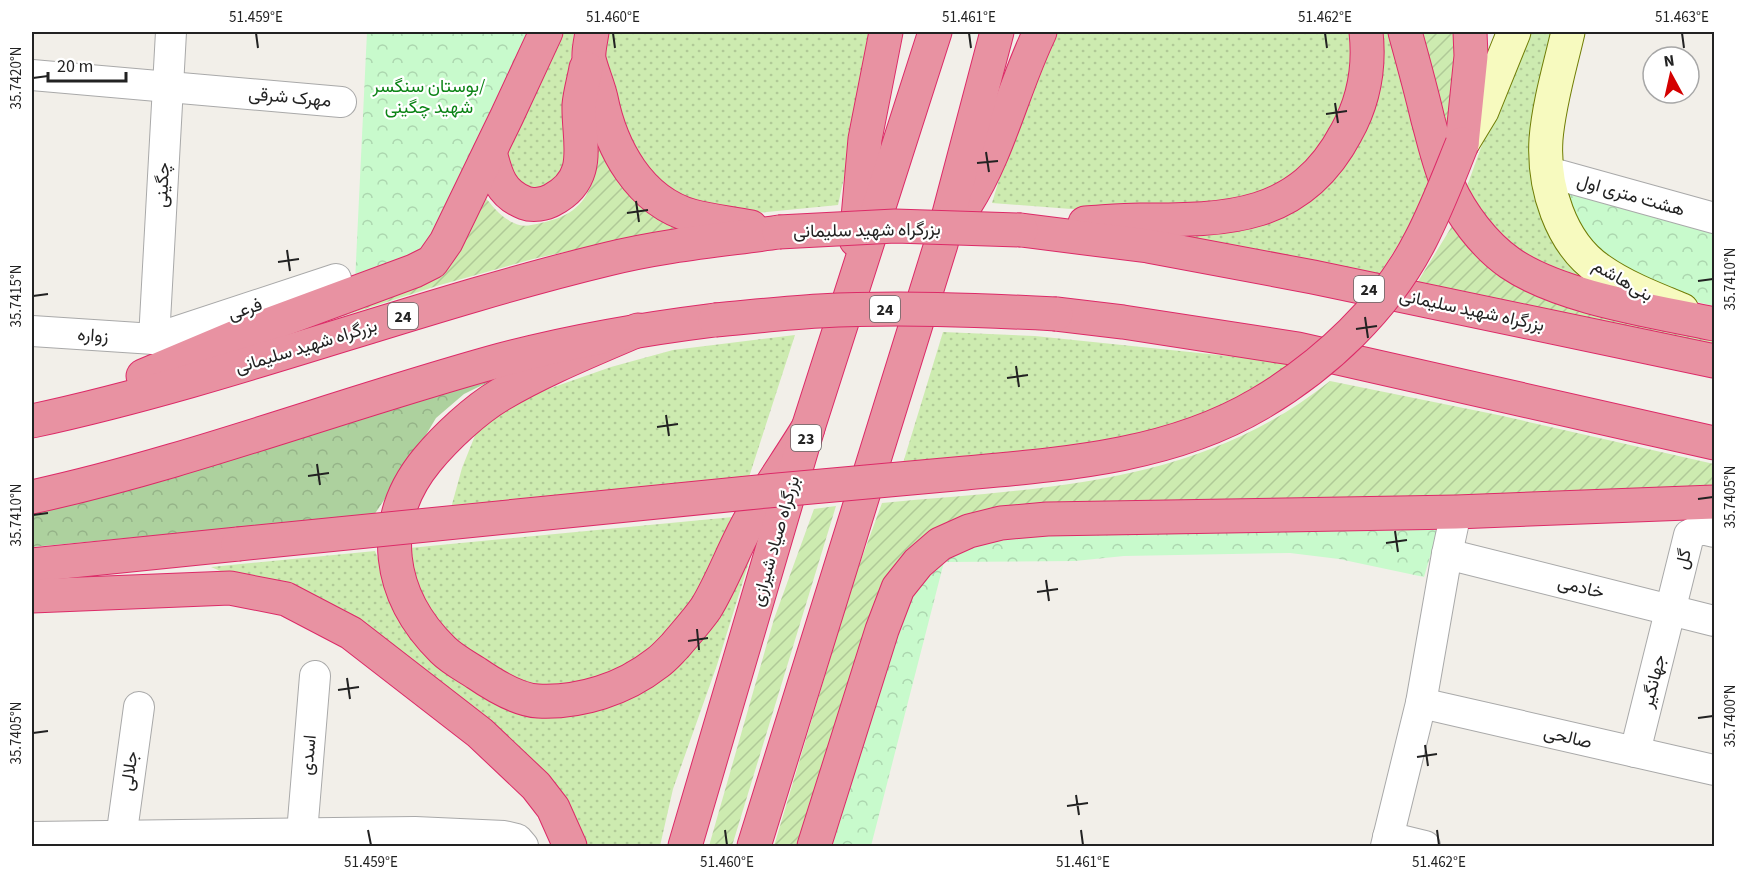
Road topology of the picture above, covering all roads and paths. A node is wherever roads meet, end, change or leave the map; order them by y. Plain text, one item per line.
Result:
1 (171, 32) edge
2 (546, 32) edge
3 (886, 32) edge
4 (934, 32) edge
5 (997, 32) edge
6 (1040, 32) edge
7 (1366, 32) edge
8 (1405, 32) edge
9 (1470, 32) edge
10 (1514, 32) edge
11 (1568, 32) edge
12 (590, 45) edge
13 (32, 75) edge
14 (168, 86) junction
15 (341, 102) dead end
16 (1462, 144) junction
17 (490, 152) junction
18 (1548, 172) junction
19 (1714, 218) edge
20 (1021, 230) junction
21 (779, 232) junction
22 (941, 244) junction
23 (336, 279) dead end
24 (853, 287) junction
25 (1714, 324) edge
26 (638, 330) junction
27 (32, 331) edge
28 (154, 339) junction
29 (1714, 361) edge
30 (36, 420) edge
31 (808, 428) junction
32 (1714, 443) edge
33 (32, 497) edge
34 (1714, 502) edge
35 (1456, 512) junction
36 (1714, 532) edge
37 (1447, 554) junction
38 (32, 565) edge
39 (32, 596) edge
40 (1670, 610) junction
41 (1714, 621) edge
42 (315, 676) dead end
43 (1421, 703) junction
44 (139, 707) dead end
45 (1635, 752) junction
46 (1714, 770) edge
47 (302, 833) junction
48 (32, 837) edge
49 (415, 839) edge
50 (120, 841) edge
51 (514, 841) edge
52 (1387, 842) edge
53 (570, 846) edge
54 (686, 846) edge
55 (754, 846) edge
56 (814, 846) edge
57 (1425, 846) edge

1 - 14 street, چگینی
2 - 17 highway
3 - 24 highway
4 - 24 highway, بزرگراه صیاد شیرازی / 23
5 - 22 highway
6 - 22 highway
7 - 20 highway
8 - 25 highway
9 - 16 highway
10 - 16 main road
11 - 18 main road, بنی‌هاشم
12 - 17 highway
12 - 21 highway
13 - 14 street
14 - 15 street, مهرک شرقی
14 - 28 street, چگینی
16 - 38 highway, bridge
17 - 30 highway
18 - 19 street, هشت متری اول
18 - 25 main road, بنی‌هاشم
20 - 21 highway, بزرگراه شهید سلیمانی / 24, bridge
20 - 29 highway, بزرگراه شهید سلیمانی / 24
21 - 30 highway, بزرگراه شهید سلیمانی / 24
22 - 55 highway
23 - 28 street, فرعی
24 - 31 highway, بزرگراه صیاد شیرازی / 23
26 - 31 highway
26 - 32 highway, 24, bridge
26 - 33 highway, 24
27 - 28 street, زواره
31 - 54 highway, بزرگراه صیاد شیرازی / 23
34 - 35 highway
35 - 37 street
35 - 56 highway
36 - 40 street, گل
37 - 40 street, خادمی
37 - 43 street
39 - 53 highway
40 - 41 street, خادمی
40 - 45 street, جهانگیر
42 - 47 street, اسدی
43 - 45 street, صالحی
43 - 52 street
44 - 50 street, جلالی
45 - 46 street, صالحی
47 - 49 street
47 - 50 street
48 - 50 street
49 - 51 street
52 - 57 street

